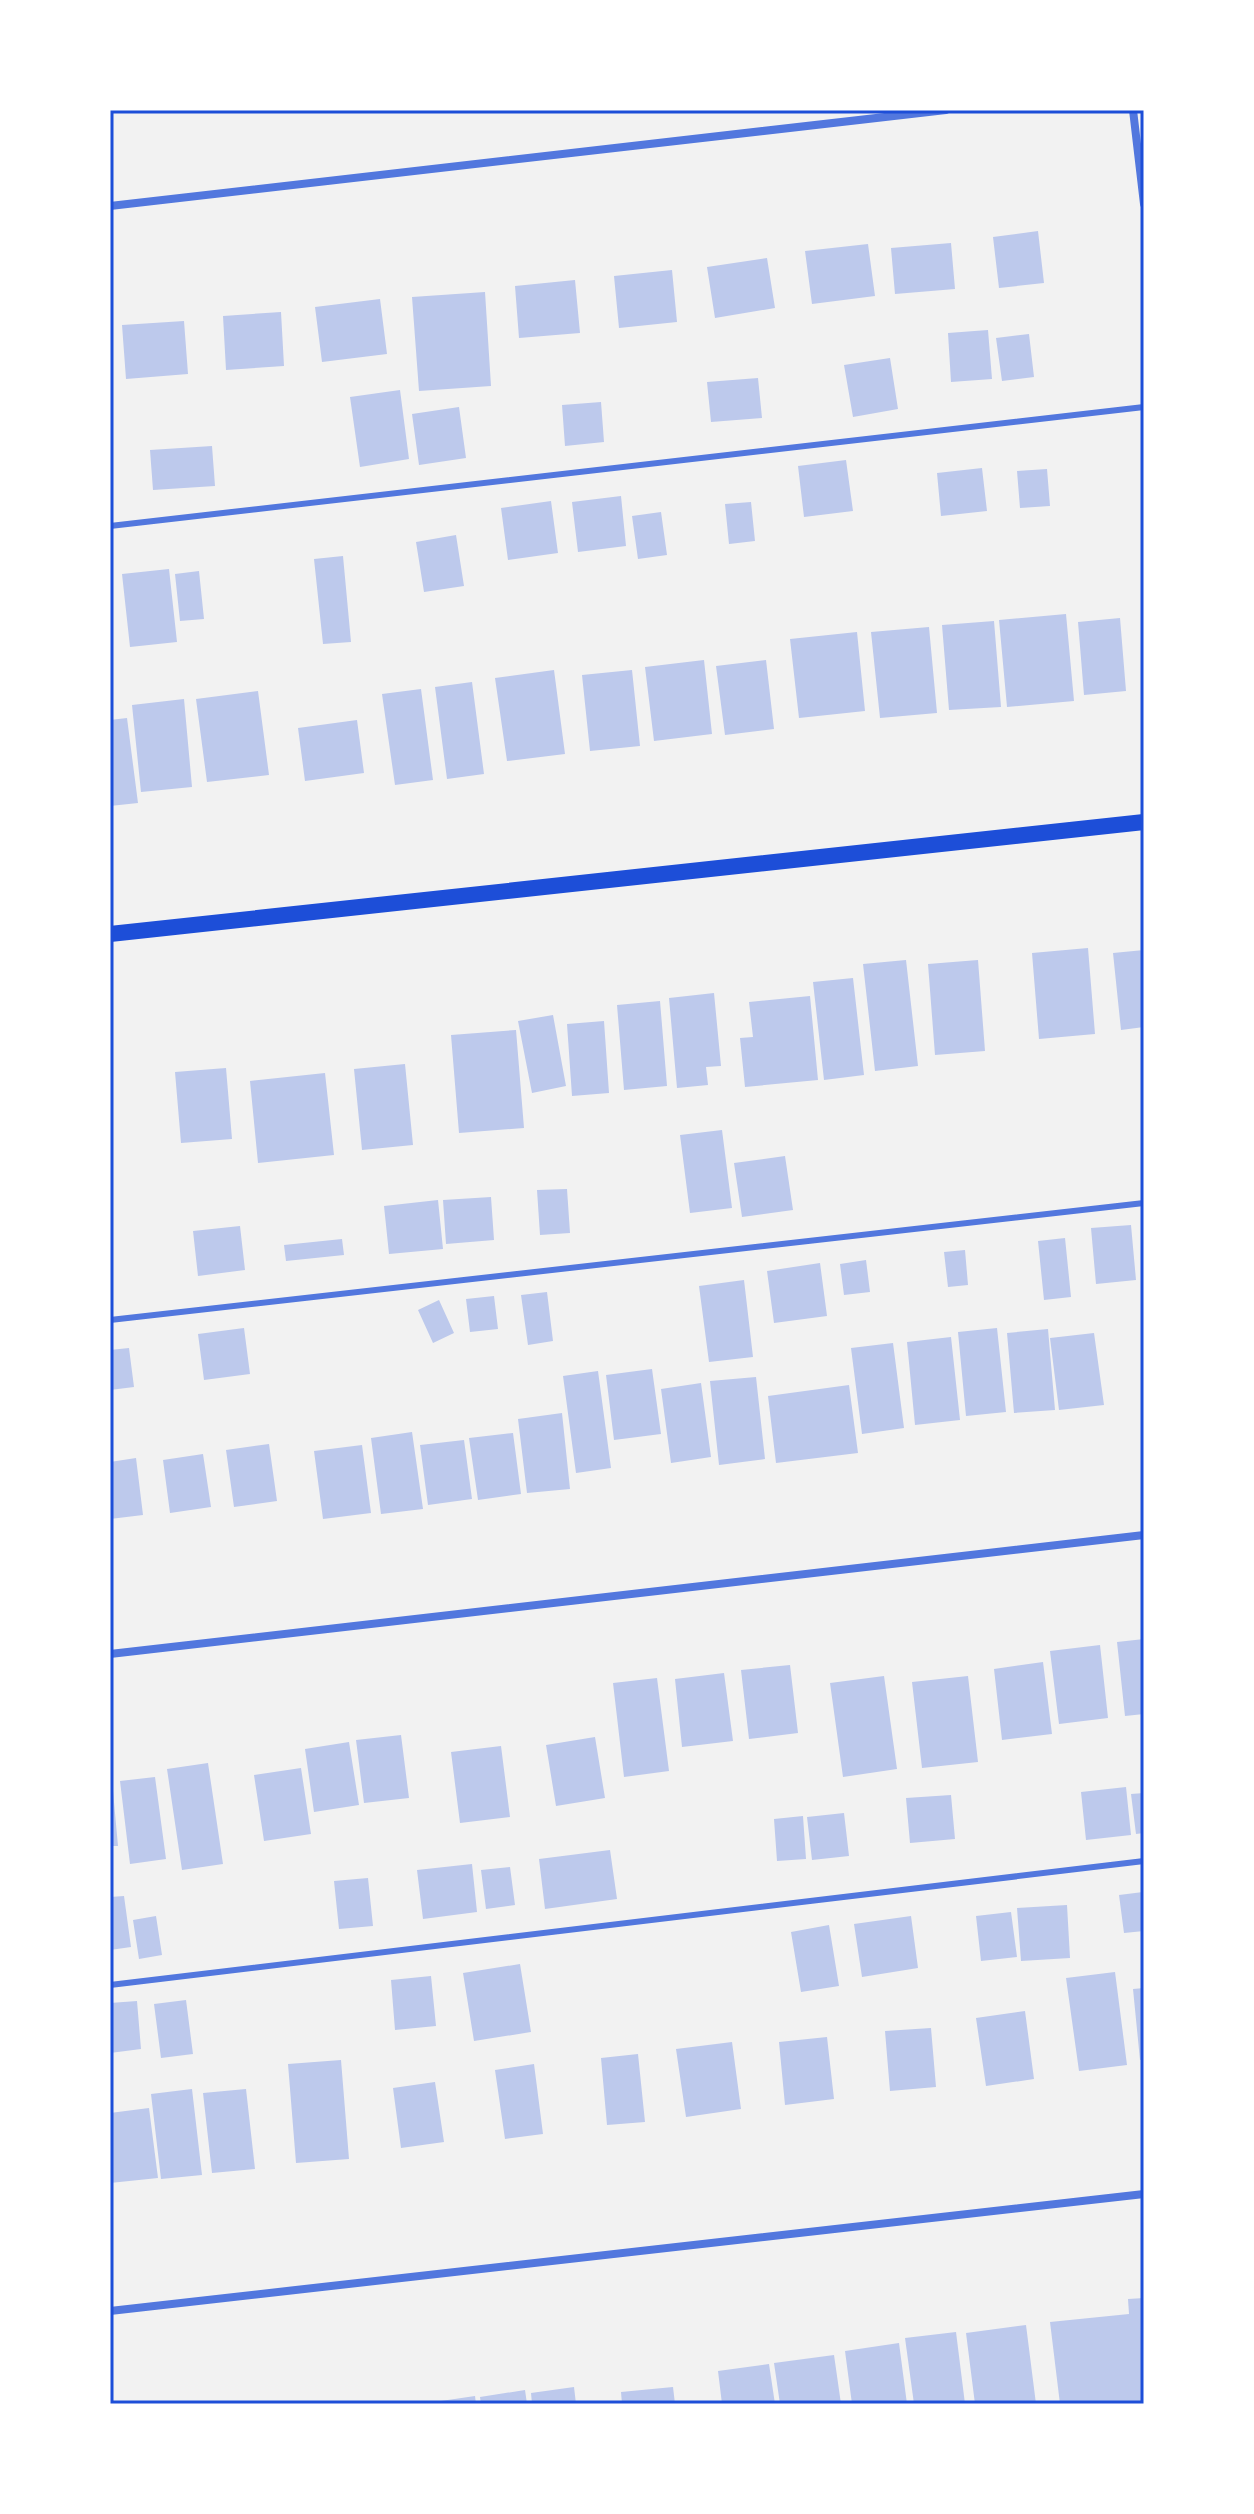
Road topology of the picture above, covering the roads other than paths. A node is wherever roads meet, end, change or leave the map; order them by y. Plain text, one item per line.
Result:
1 (946, 110) edge
2 (1133, 110) edge
3 (1144, 204) edge
4 (110, 206) edge
5 (1144, 407) edge
6 (110, 526) edge
7 (1144, 822) edge
8 (110, 934) edge
9 (1144, 1203) edge
10 (110, 1320) edge
11 (1144, 1535) edge
12 (110, 1654) edge
13 (1144, 1861) edge
14 (110, 1985) edge
15 (1144, 2194) edge
16 (110, 2311) edge

1 - 4 street
2 - 3 street
5 - 6 lane
7 - 8 main road
9 - 10 lane
11 - 12 street
13 - 14 lane
15 - 16 street

